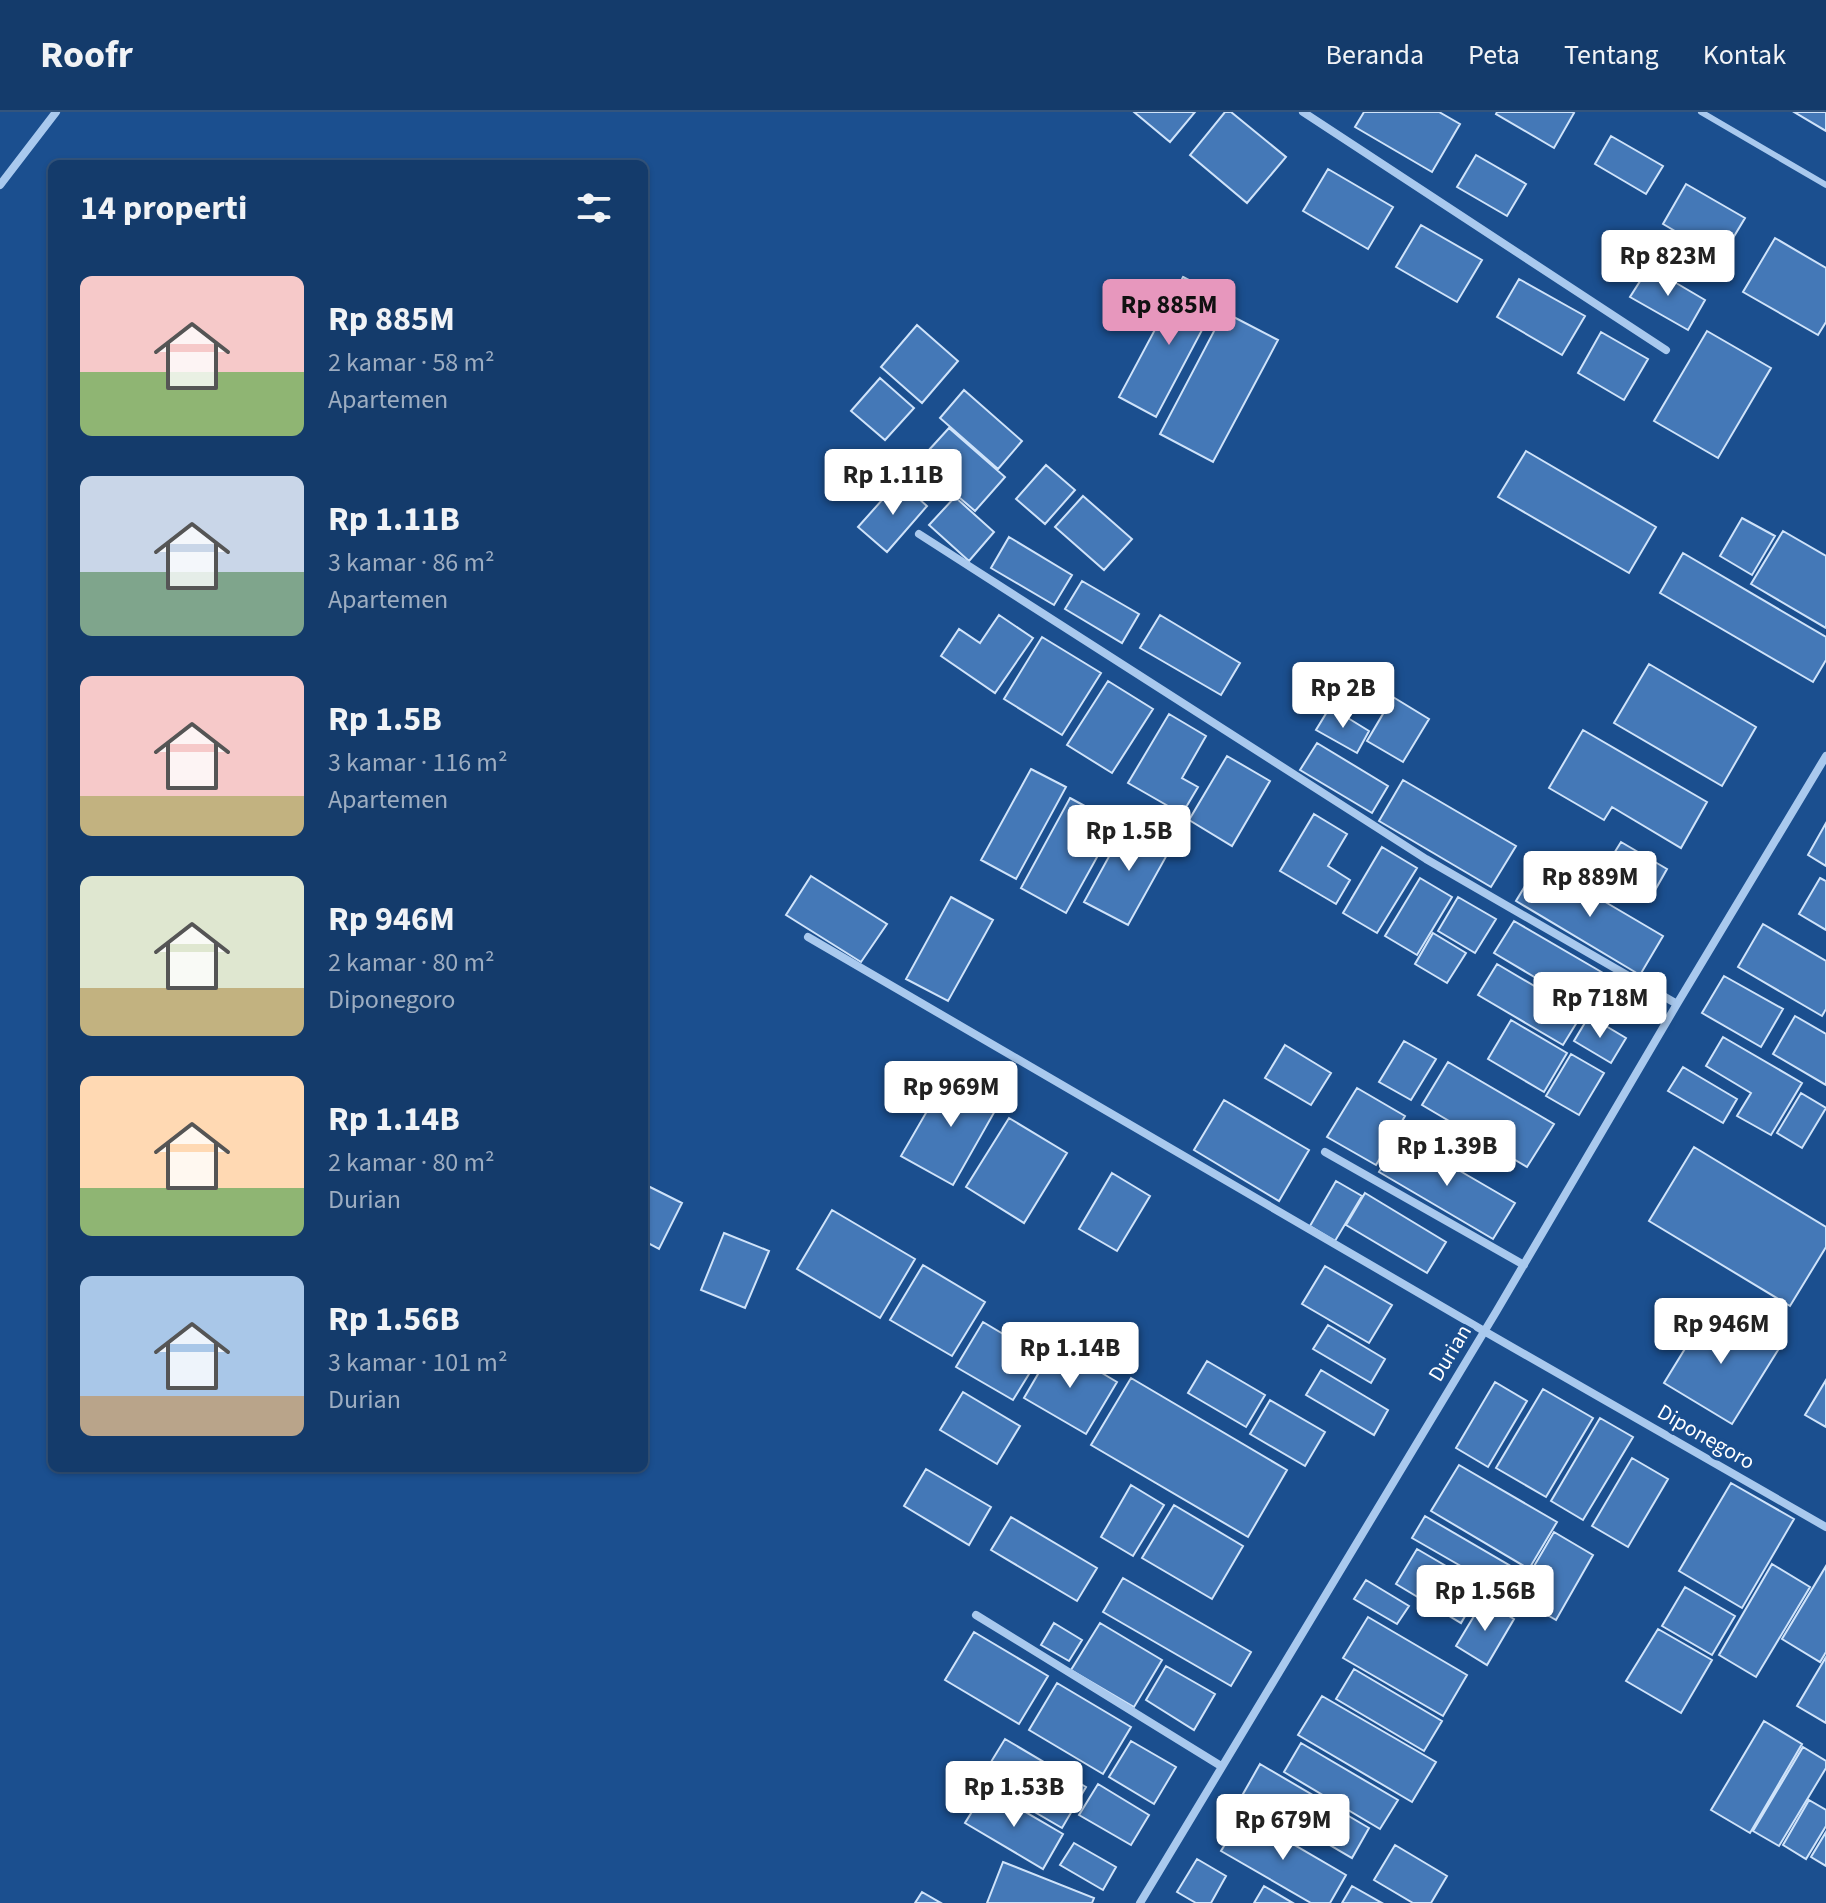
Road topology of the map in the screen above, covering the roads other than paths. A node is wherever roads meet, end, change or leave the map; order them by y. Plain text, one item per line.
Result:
1 (56, 112) edge
2 (1303, 112) edge
3 (1701, 112) edge
4 (0, 185) edge
5 (1826, 185) edge
6 (1666, 350) dead end
7 (919, 534) dead end
8 (1826, 756) edge
9 (808, 937) dead end
10 (1677, 1004) junction
11 (1325, 1152) dead end
12 (1524, 1265) junction
13 (1484, 1331) junction
14 (1826, 1527) edge
15 (976, 1615) dead end
16 (1221, 1766) junction
17 (1140, 1903) edge

1 - 4 street
2 - 6 street
3 - 5 lane
7 - 10 street
8 - 10 street, Durian
9 - 13 street, Diponegoro
10 - 12 street, Durian
11 - 12 street
12 - 13 street, Durian
13 - 14 street, Diponegoro
13 - 16 street, Durian
15 - 16 street
16 - 17 street, Durian

